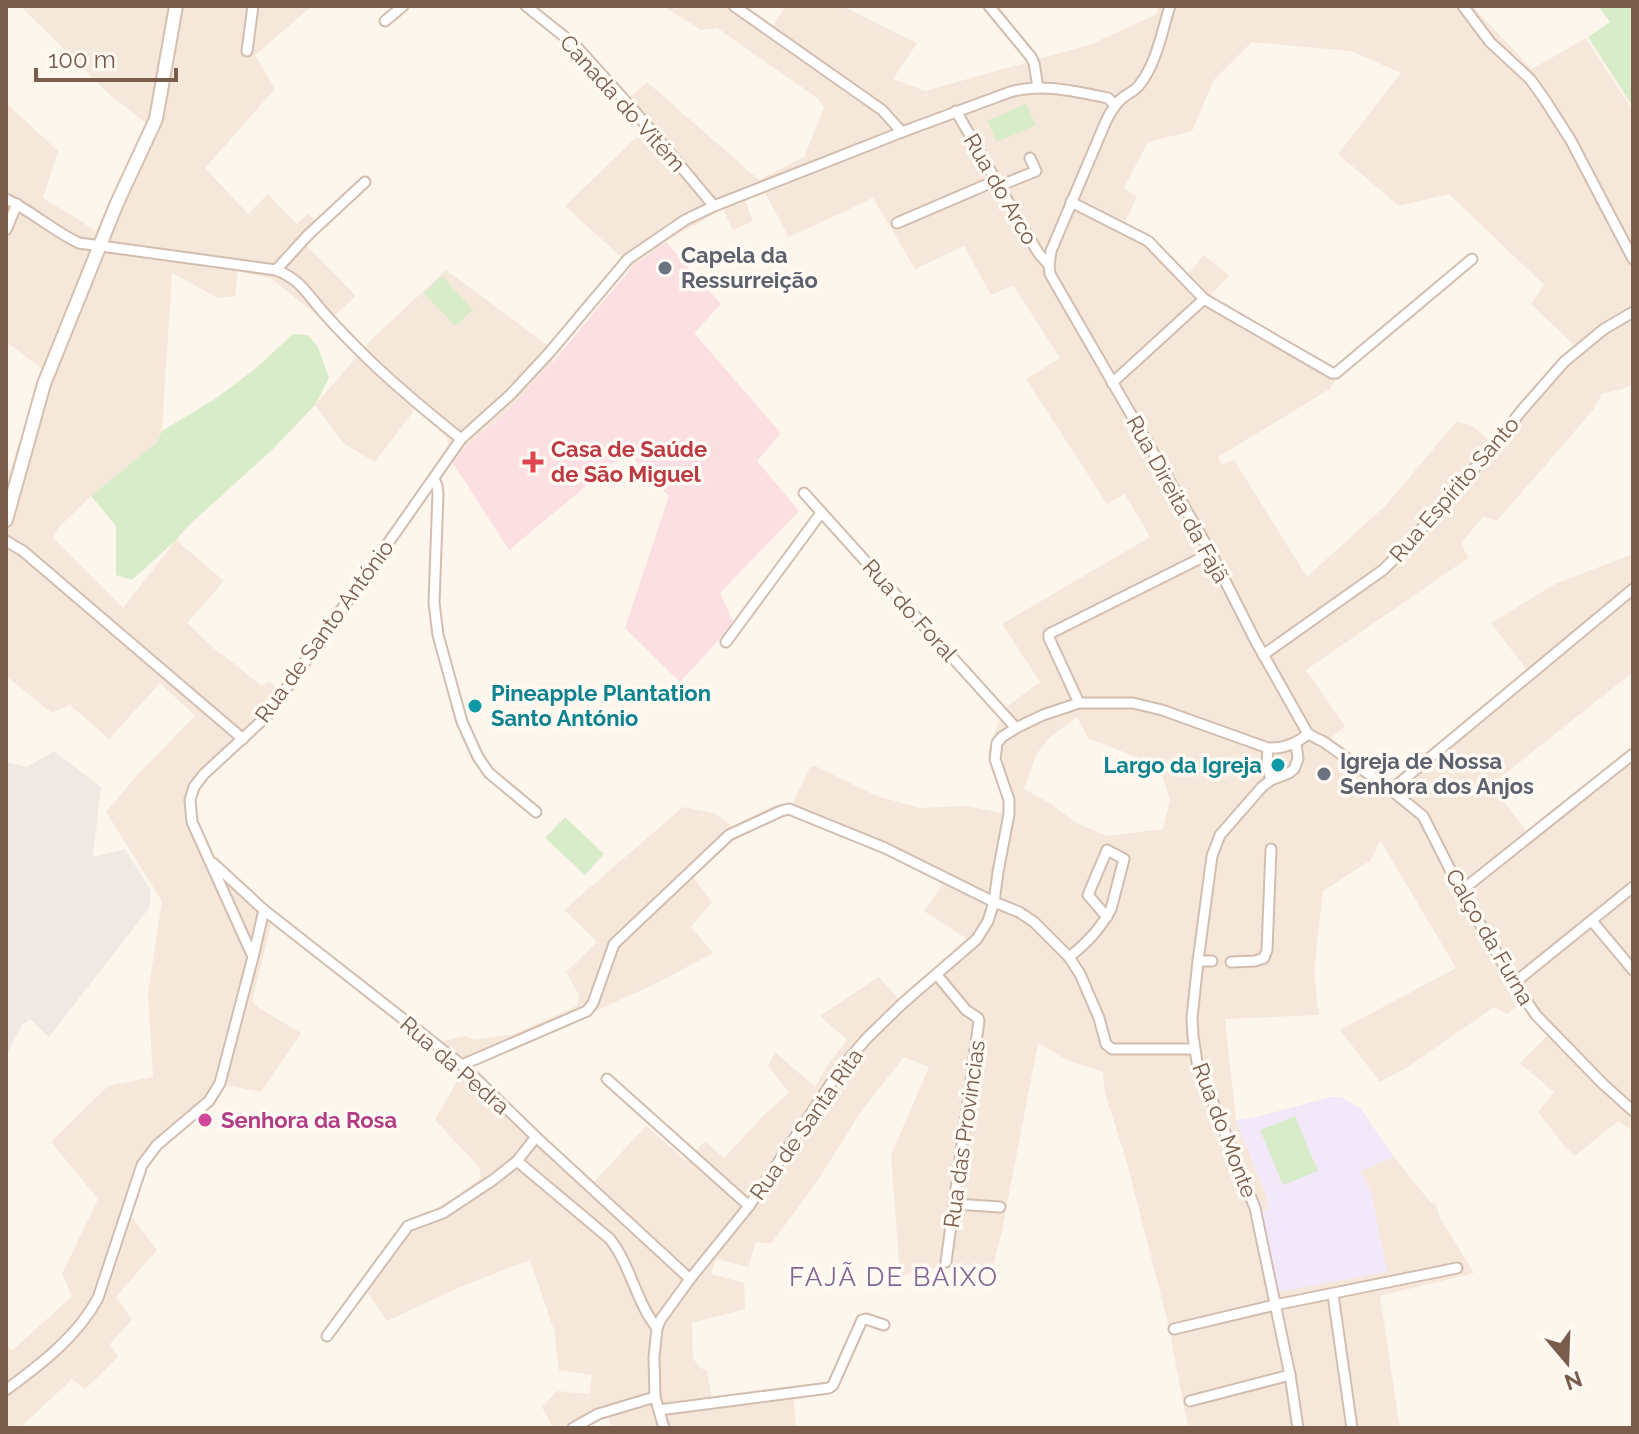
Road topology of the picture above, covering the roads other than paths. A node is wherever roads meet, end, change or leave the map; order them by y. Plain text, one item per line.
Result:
1 (176, 6) edge
2 (253, 6) edge
3 (403, 6) edge
4 (526, 6) edge
5 (734, 6) edge
6 (989, 6) edge
7 (1170, 6) edge
8 (1463, 6) edge
9 (385, 21) dead end
10 (247, 51) dead end
11 (1038, 87) junction
12 (1115, 105) junction
13 (956, 111) junction
14 (902, 132) junction
15 (1030, 158) dead end
16 (365, 182) dead end
17 (997, 183) junction
18 (6, 199) edge
19 (1071, 202) junction
20 (17, 204) junction
21 (714, 206) junction
22 (897, 223) dead end
23 (6, 230) edge
24 (100, 245) junction
25 (1472, 259) dead end
26 (1633, 259) edge
27 (1049, 265) junction
28 (276, 270) junction
29 (1204, 299) junction
30 (1633, 312) edge
31 (1112, 383) junction
32 (461, 439) junction
33 (434, 478) junction
34 (804, 493) dead end
35 (821, 513) junction
36 (6, 520) edge
37 (6, 541) edge
38 (1211, 553) junction
39 (1633, 589) edge
40 (726, 642) dead end
41 (1263, 655) junction
42 (1079, 703) junction
43 (1016, 728) junction
44 (1308, 734) junction
45 (243, 739) junction
46 (1296, 744) junction
47 (1268, 748) junction
48 (1633, 754) edge
49 (1271, 780) junction
50 (1391, 790) junction
51 (536, 812) dead end
52 (1271, 849) dead end
53 (210, 861) junction
54 (1633, 887) edge
55 (1461, 891) junction
56 (994, 902) junction
57 (264, 910) junction
58 (1107, 917) junction
59 (1592, 921) junction
60 (253, 957) junction
61 (1069, 957) junction
62 (1198, 961) junction
63 (1212, 961) dead end
64 (1231, 962) dead end
65 (1633, 970) edge
66 (937, 975) junction
67 (1514, 983) junction
68 (1194, 1049) junction
69 (462, 1065) junction
70 (607, 1079) dead end
71 (1633, 1111) edge
72 (536, 1137) junction
73 (517, 1161) junction
74 (955, 1204) junction
75 (749, 1206) junction
76 (1000, 1207) dead end
77 (946, 1262) dead end
78 (1457, 1268) dead end
79 (690, 1279) junction
80 (1333, 1295) junction
81 (1275, 1305) junction
82 (884, 1325) dead end
83 (657, 1328) junction
84 (1174, 1329) dead end
85 (327, 1336) dead end
86 (1290, 1375) junction
87 (6, 1390) edge
88 (655, 1397) junction
89 (1190, 1401) dead end
90 (659, 1410) junction
91 (573, 1428) edge
92 (664, 1428) edge
93 (1298, 1428) edge
94 (1352, 1428) edge

1 - 24 main road
2 - 10 street
3 - 9 street
4 - 21 street, Canada do Vitém
5 - 14 street
6 - 11 street
7 - 12 street
8 - 26 street
11 - 12 street
11 - 13 street, Rua de Santo António
12 - 19 street
13 - 14 street, Rua de Santo António
13 - 17 street, Rua do Arco
14 - 21 street, Rua de Santo António
15 - 17 street
16 - 28 street
17 - 22 street
17 - 27 street, Rua do Arco
18 - 20 street
19 - 27 street
19 - 29 street
20 - 23 street
20 - 24 street
21 - 32 street, Rua de Santo António
24 - 28 street
24 - 36 main road
25 - 29 street
27 - 31 street, Rua Direita da Fajã
28 - 32 street
29 - 31 street
30 - 41 street, Rua Espírito Santo
31 - 38 street, Rua Direita da Fajã
32 - 33 street, Rua de Santo António
33 - 45 street, Rua de Santo António
33 - 51 street
34 - 35 street, Rua do Foral
35 - 40 street
35 - 43 street, Rua do Foral
37 - 45 street
38 - 41 street, Rua Direita da Fajã
38 - 42 street
39 - 50 street
41 - 44 street, Rua Direita da Fajã
42 - 43 street
42 - 47 street
43 - 56 street, Rua de Santa Rita
44 - 46 street
44 - 50 street, Calço da Furna
45 - 53 street, Rua de Santo António
46 - 47 street
46 - 49 street, Rua do Monte
47 - 49 street
48 - 55 street
49 - 62 street, Rua do Monte
50 - 55 street, Calço da Furna
52 - 64 street
53 - 57 street, Rua da Pedra
53 - 60 street, Rua de Santo António
54 - 59 street
55 - 67 street, Calço da Furna
56 - 61 street
56 - 66 street, Rua de Santa Rita
56 - 69 street
57 - 60 street
57 - 69 street, Rua da Pedra
58 - 58 street
58 - 61 street
59 - 65 street
59 - 67 street
60 - 87 street
61 - 68 street
62 - 63 street
62 - 68 street, Rua do Monte
66 - 74 street, Rua das Provincias
66 - 75 street, Rua de Santa Rita
67 - 71 street, Calço da Furna
68 - 81 street, Rua do Monte
69 - 72 street, Rua da Pedra
70 - 75 street
72 - 73 street
72 - 79 street, Rua da Pedra
73 - 83 street
73 - 85 street
74 - 76 street
74 - 77 street, Rua das Provincias
75 - 79 street, Rua de Santa Rita
78 - 80 street
79 - 83 street, Rua de Santa Rita
80 - 81 street
80 - 94 street
81 - 84 street
81 - 86 street, Rua do Monte
82 - 90 street
83 - 88 street, Rua de Santa Rita
86 - 89 street
86 - 93 street, Rua do Monte
88 - 90 street, Rua de Santa Rita
88 - 91 street
90 - 92 street, Rua de Santa Rita

